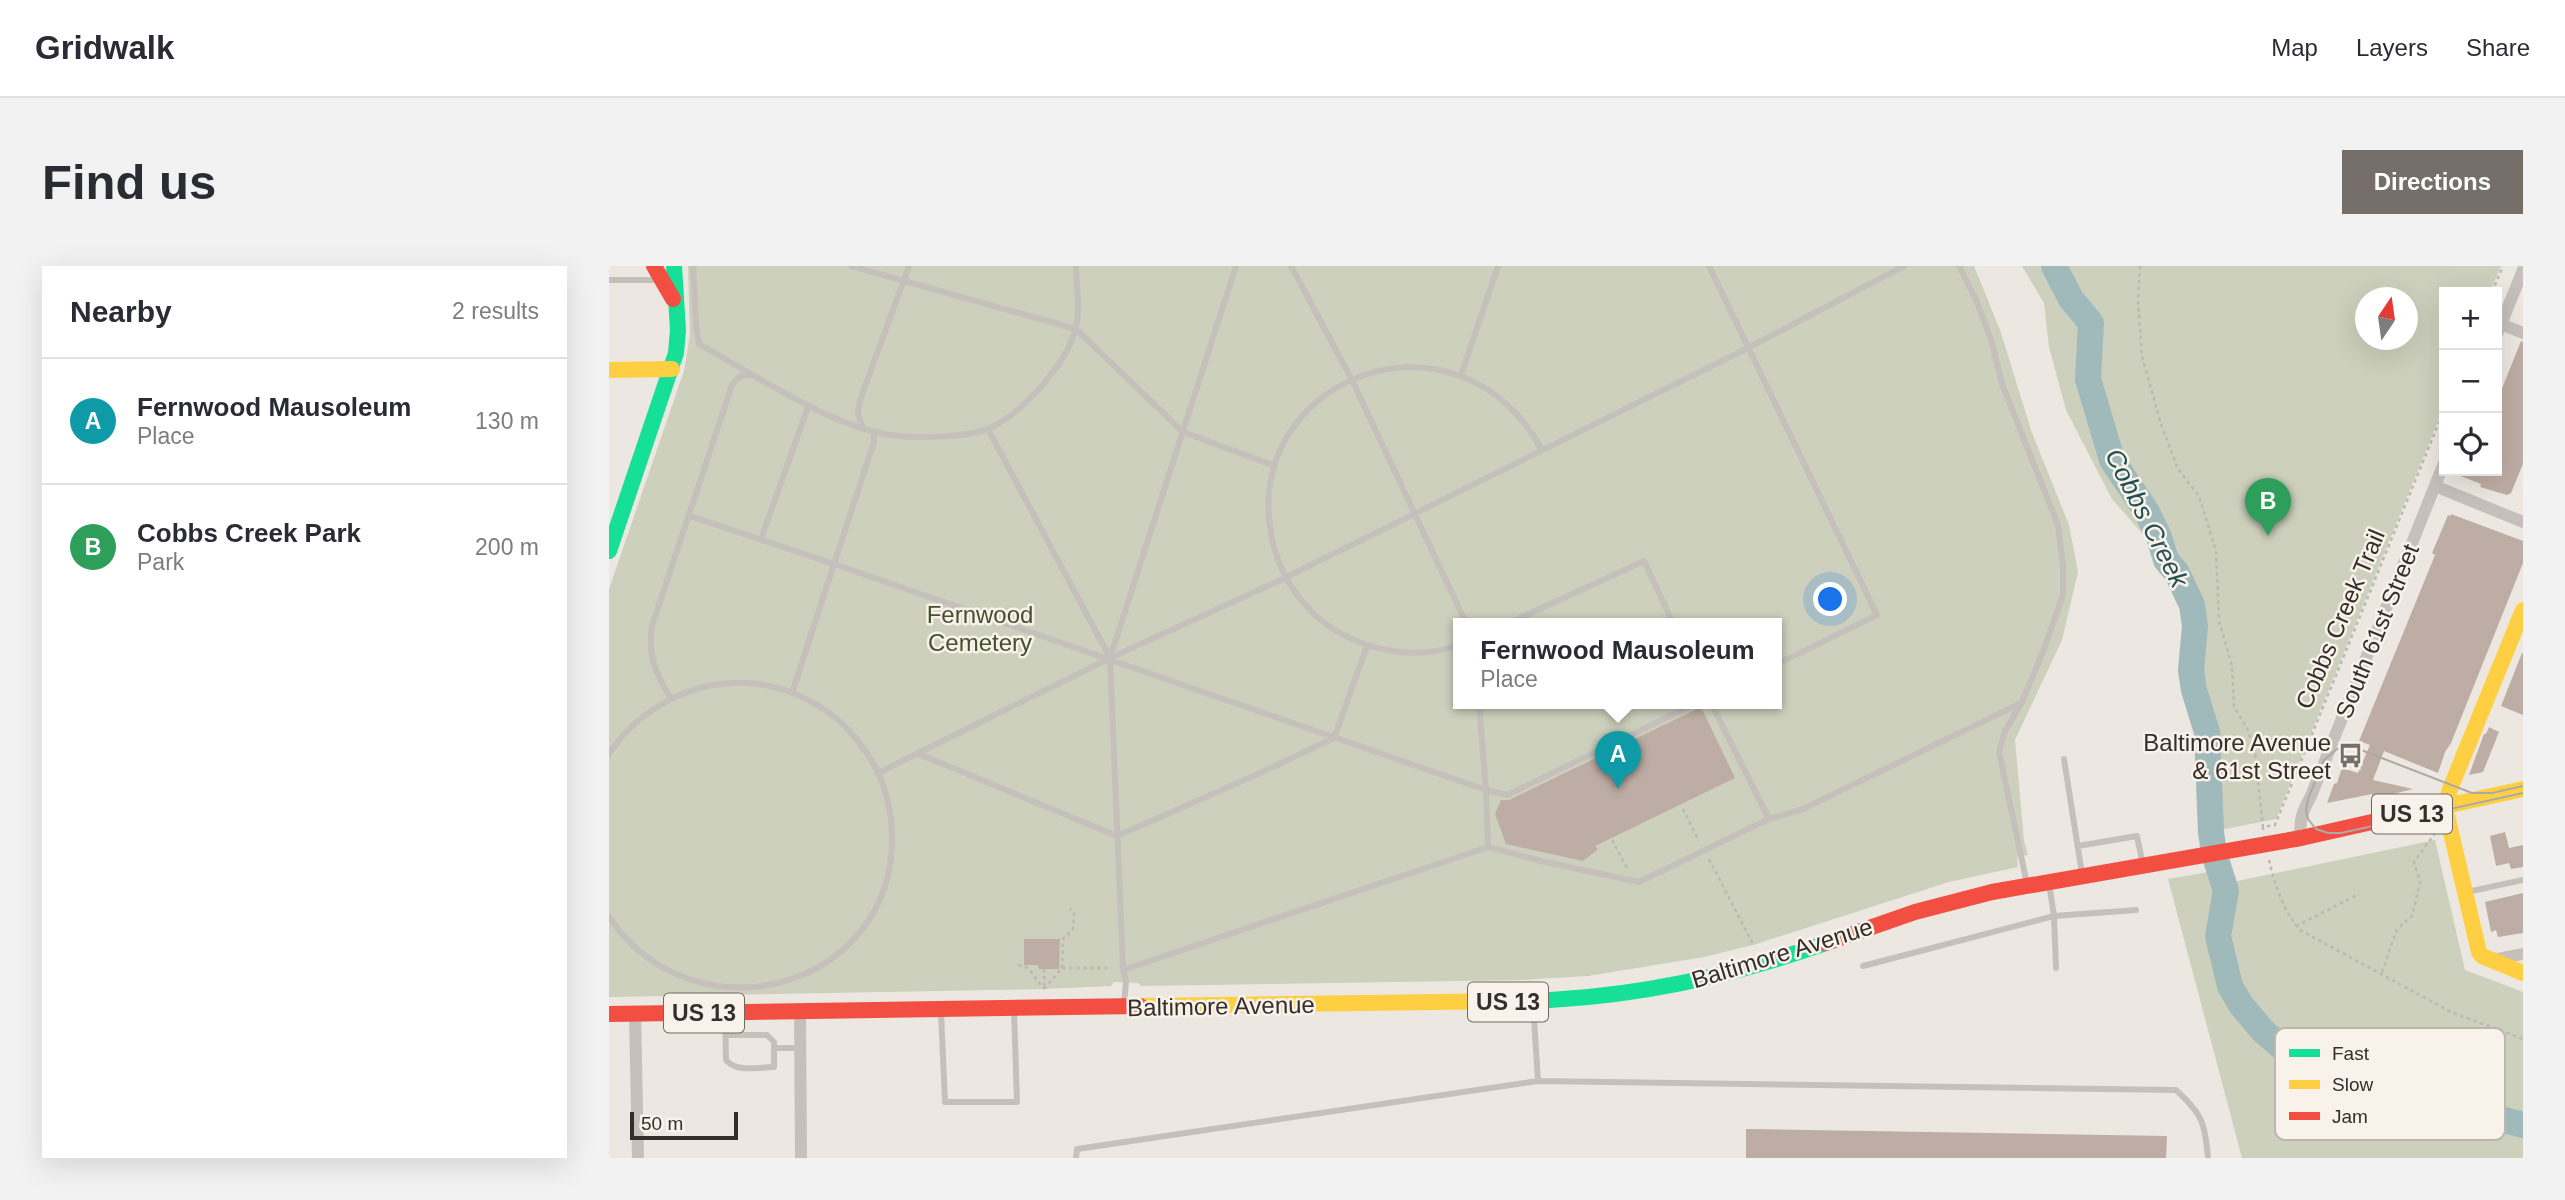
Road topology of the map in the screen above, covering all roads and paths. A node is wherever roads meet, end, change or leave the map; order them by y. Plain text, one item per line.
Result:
1 (674, 266) edge
2 (693, 266) edge
3 (851, 266) edge
4 (909, 266) edge
5 (1076, 266) edge
6 (1236, 266) edge
7 (1291, 266) edge
8 (1498, 266) edge
9 (1709, 266) edge
10 (1903, 266) edge
11 (1959, 266) edge
12 (2140, 266) edge
13 (2503, 266) edge
14 (2523, 270) edge
15 (658, 273) edge
16 (609, 280) edge
17 (904, 282) junction
18 (2494, 287) edge
19 (674, 301) junction
20 (2502, 322) edge
21 (1076, 329) junction
22 (2502, 330) edge
23 (2523, 333) edge
24 (1748, 348) junction
25 (672, 369) junction
26 (609, 370) edge
27 (1461, 375) junction
28 (754, 376) junction
29 (1352, 380) junction
30 (807, 407) junction
31 (2443, 413) edge
32 (863, 428) junction
33 (988, 429) junction
34 (874, 432) junction
35 (1183, 432) junction
36 (1542, 450) junction
37 (1275, 466) junction
38 (2439, 476) edge
39 (2435, 486) junction
40 (1415, 514) junction
41 (690, 516) junction
42 (2523, 522) edge
43 (761, 539) junction
44 (609, 551) edge
45 (834, 564) junction
46 (1286, 578) junction
47 (2523, 610) edge
48 (1464, 618) edge
49 (1520, 618) edge
50 (1671, 618) edge
51 (1367, 646) junction
52 (1453, 647) edge
53 (1110, 658) junction
54 (1782, 662) edge
55 (792, 693) junction
56 (671, 699) junction
57 (2022, 702) junction
58 (1479, 709) edge
59 (1685, 709) edge
60 (1714, 709) edge
61 (1334, 738) junction
62 (609, 754) edge
63 (919, 754) junction
64 (2064, 759) dead end
65 (878, 773) junction
66 (2523, 789) edge
67 (1486, 790) junction
68 (2445, 807) junction
69 (1683, 809) dead end
70 (1769, 819) junction
71 (2263, 827) junction
72 (2437, 830) dead end
73 (2264, 832) dead end
74 (1117, 836) junction
75 (2301, 838) junction
76 (1612, 840) dead end
77 (2078, 846) junction
78 (1488, 847) junction
79 (1705, 851) junction
80 (2269, 860) dead end
81 (2143, 865) junction
82 (2083, 876) junction
83 (2523, 880) edge
84 (1633, 881) junction
85 (2049, 883) junction
86 (2027, 885) junction
87 (2465, 893) junction
88 (2358, 894) dead end
89 (1070, 909) dead end
90 (2136, 910) dead end
91 (2054, 916) junction
92 (609, 917) edge
93 (2296, 926) junction
94 (1754, 946) dead end
95 (2523, 954) edge
96 (2493, 960) junction
97 (1018, 965) dead end
98 (1863, 966) dead end
99 (1062, 968) junction
100 (2056, 968) dead end
101 (1044, 969) dead end
102 (1123, 969) junction
103 (2382, 973) junction
104 (2523, 973) edge
105 (1044, 989) junction
106 (1533, 1001) junction
107 (1124, 1007) junction
108 (1014, 1009) junction
109 (941, 1010) junction
110 (800, 1012) junction
111 (725, 1013) junction
112 (609, 1014) edge
113 (635, 1014) junction
114 (2494, 1028) edge
115 (2505, 1032) edge
116 (726, 1035) junction
117 (2523, 1039) edge
118 (774, 1048) junction
119 (800, 1048) junction
120 (753, 1057) dead end
121 (753, 1068) junction
122 (1538, 1081) junction
123 (638, 1158) edge
124 (801, 1158) edge
125 (1076, 1158) edge
126 (2208, 1158) edge

1 - 19 main road
2 - 28 lane
3 - 17 lane
4 - 17 lane
5 - 21 lane
6 - 35 lane
7 - 29 lane
8 - 27 lane
9 - 24 lane
10 - 24 lane
11 - 57 lane
12 - 71 path
13 - 18 path
14 - 20 street
15 - 16 lane
15 - 19 main road
17 - 21 lane
17 - 32 lane
19 - 25 main road
21 - 33 lane
21 - 35 lane
22 - 23 street
24 - 36 lane
24 - 54 lane
25 - 26 main road
25 - 44 main road
27 - 29 lane
27 - 36 lane
28 - 30 lane
28 - 41 lane
29 - 37 lane
29 - 40 lane
30 - 32 lane
30 - 43 lane
31 - 71 path, Cobbs Creek Trail
32 - 34 lane
33 - 34 lane
33 - 53 lane
34 - 45 lane
35 - 37 lane
35 - 53 lane
36 - 40 lane
37 - 46 lane
38 - 39 street, South 61st Street
39 - 42 street
39 - 75 street, South 61st Street
40 - 46 lane
40 - 48 lane
41 - 43 lane
41 - 56 lane
43 - 45 lane
45 - 53 lane
45 - 55 lane
46 - 51 lane
46 - 53 lane
47 - 68 main road
49 - 50 lane
51 - 52 lane
51 - 61 lane
53 - 61 lane
53 - 63 lane
53 - 74 lane
55 - 56 lane
55 - 65 lane
56 - 62 lane
57 - 70 lane
57 - 86 lane
58 - 67 lane
59 - 67 lane
60 - 70 lane
61 - 67 lane
61 - 74 lane
63 - 65 lane
63 - 74 lane
64 - 77 lane
65 - 92 lane
66 - 68 main road, Baltimore Avenue / US 13
67 - 78 lane
68 - 75 main road, Baltimore Avenue / US 13
68 - 87 main road
69 - 79 path
70 - 79 lane
71 - 73 path
72 - 103 path
74 - 102 lane
75 - 81 main road, Baltimore Avenue / US 13
76 - 84 path
77 - 81 lane
77 - 82 lane
78 - 84 lane
78 - 102 lane
79 - 84 lane
79 - 94 path
80 - 93 path
81 - 82 main road, Baltimore Avenue / US 13
82 - 85 main road, Baltimore Avenue / US 13
83 - 87 lane
85 - 86 main road, Baltimore Avenue / US 13
85 - 91 lane
86 - 106 main road, Baltimore Avenue / US 13
87 - 96 main road
88 - 93 path
89 - 99 path
90 - 91 lane
91 - 98 lane
91 - 100 lane
93 - 103 path
95 - 96 street
96 - 104 main road
97 - 105 path
99 - 102 path
99 - 105 path
101 - 105 path
102 - 107 lane
103 - 114 path
106 - 107 main road, Baltimore Avenue / US 13
106 - 122 lane
107 - 108 main road, Baltimore Avenue / US 13
108 - 109 main road, Baltimore Avenue / US 13
108 - 109 lane
109 - 110 main road, Baltimore Avenue / US 13
110 - 111 main road, Baltimore Avenue / US 13
110 - 119 street
111 - 113 main road, Baltimore Avenue / US 13
111 - 116 lane
112 - 113 main road, Baltimore Avenue / US 13
113 - 123 street
115 - 117 path
116 - 118 lane
116 - 121 lane
118 - 119 lane
118 - 121 lane
119 - 124 street
120 - 121 lane
122 - 125 lane
122 - 126 lane

